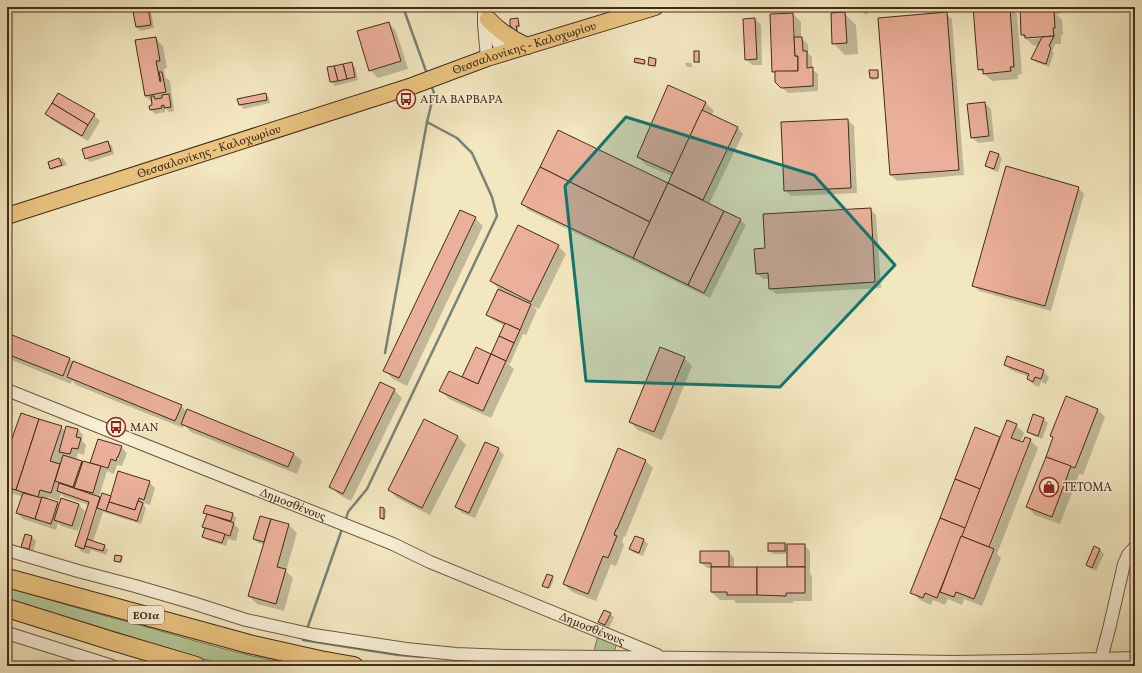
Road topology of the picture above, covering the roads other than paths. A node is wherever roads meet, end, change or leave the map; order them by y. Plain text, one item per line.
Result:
1 (655, 7) edge
2 (486, 12) edge
3 (527, 46) junction
4 (503, 54) junction
5 (487, 58) junction
6 (7, 216) edge
7 (7, 390) edge
8 (1135, 547) edge
9 (7, 550) edge
10 (7, 567) edge
11 (7, 578) edge
12 (74, 596) junction
13 (7, 608) edge
14 (7, 617) edge
15 (7, 633) edge
16 (112, 642) junction
17 (662, 658) junction
18 (1135, 658) edge
19 (1101, 659) junction
20 (112, 666) edge
21 (196, 666) edge
22 (354, 666) edge

1 - 3 main road, Θεσσαλονίκης - Καλοχωρίου
2 - 3 main road
2 - 4 street
2 - 5 street
3 - 4 main road, Θεσσαλονίκης - Καλοχωρίου
4 - 5 main road, Θεσσαλονίκης - Καλοχωρίου
5 - 6 main road, Θεσσαλονίκης - Καλοχωρίου
7 - 17 street, Δημοσθένους
8 - 19 street
9 - 17 street
10 - 12 highway
11 - 12 highway, ΕΟ1α
12 - 22 highway, ΕΟ1α
13 - 16 highway
14 - 16 highway
15 - 20 street
16 - 21 highway
17 - 19 street, Δημοσθένους
18 - 19 street, Δημοσθένους

